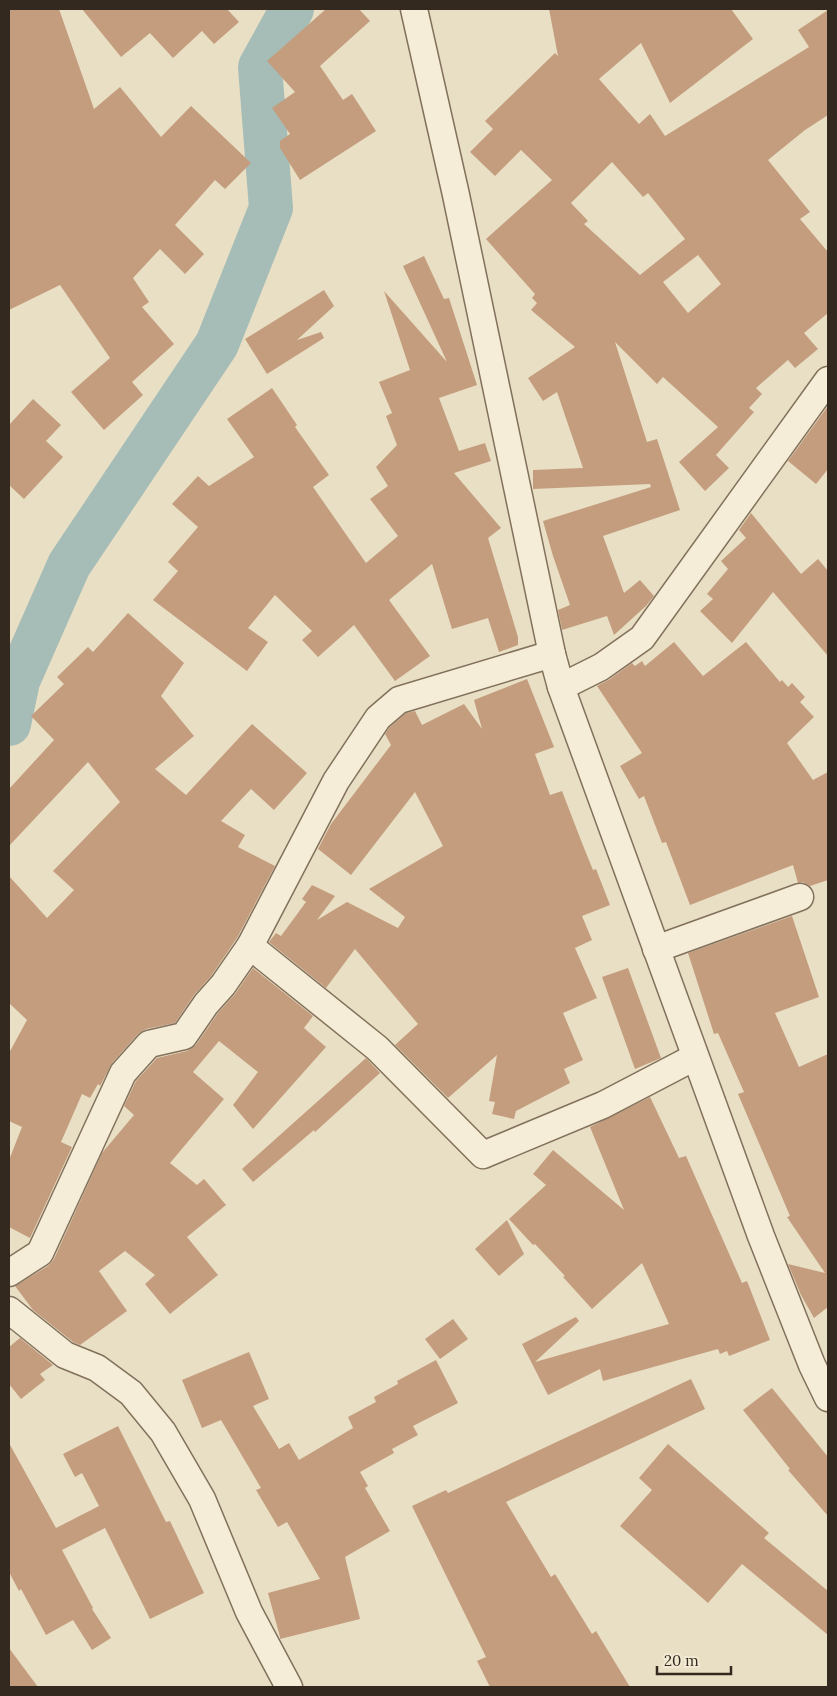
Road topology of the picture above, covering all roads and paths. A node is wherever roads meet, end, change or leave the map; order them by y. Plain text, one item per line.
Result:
1 (416, 17) edge
2 (828, 380) edge
3 (552, 654) junction
4 (561, 687) junction
5 (800, 898) dead end
6 (250, 946) junction
7 (656, 949) junction
8 (695, 1057) junction
9 (9, 1273) edge
10 (9, 1310) edge
11 (828, 1398) edge
12 (289, 1687) edge

1 - 3 street
2 - 4 street
3 - 4 street
3 - 6 street
4 - 7 street
5 - 7 street
6 - 8 street
6 - 9 street
7 - 8 street
8 - 11 street
10 - 12 street

